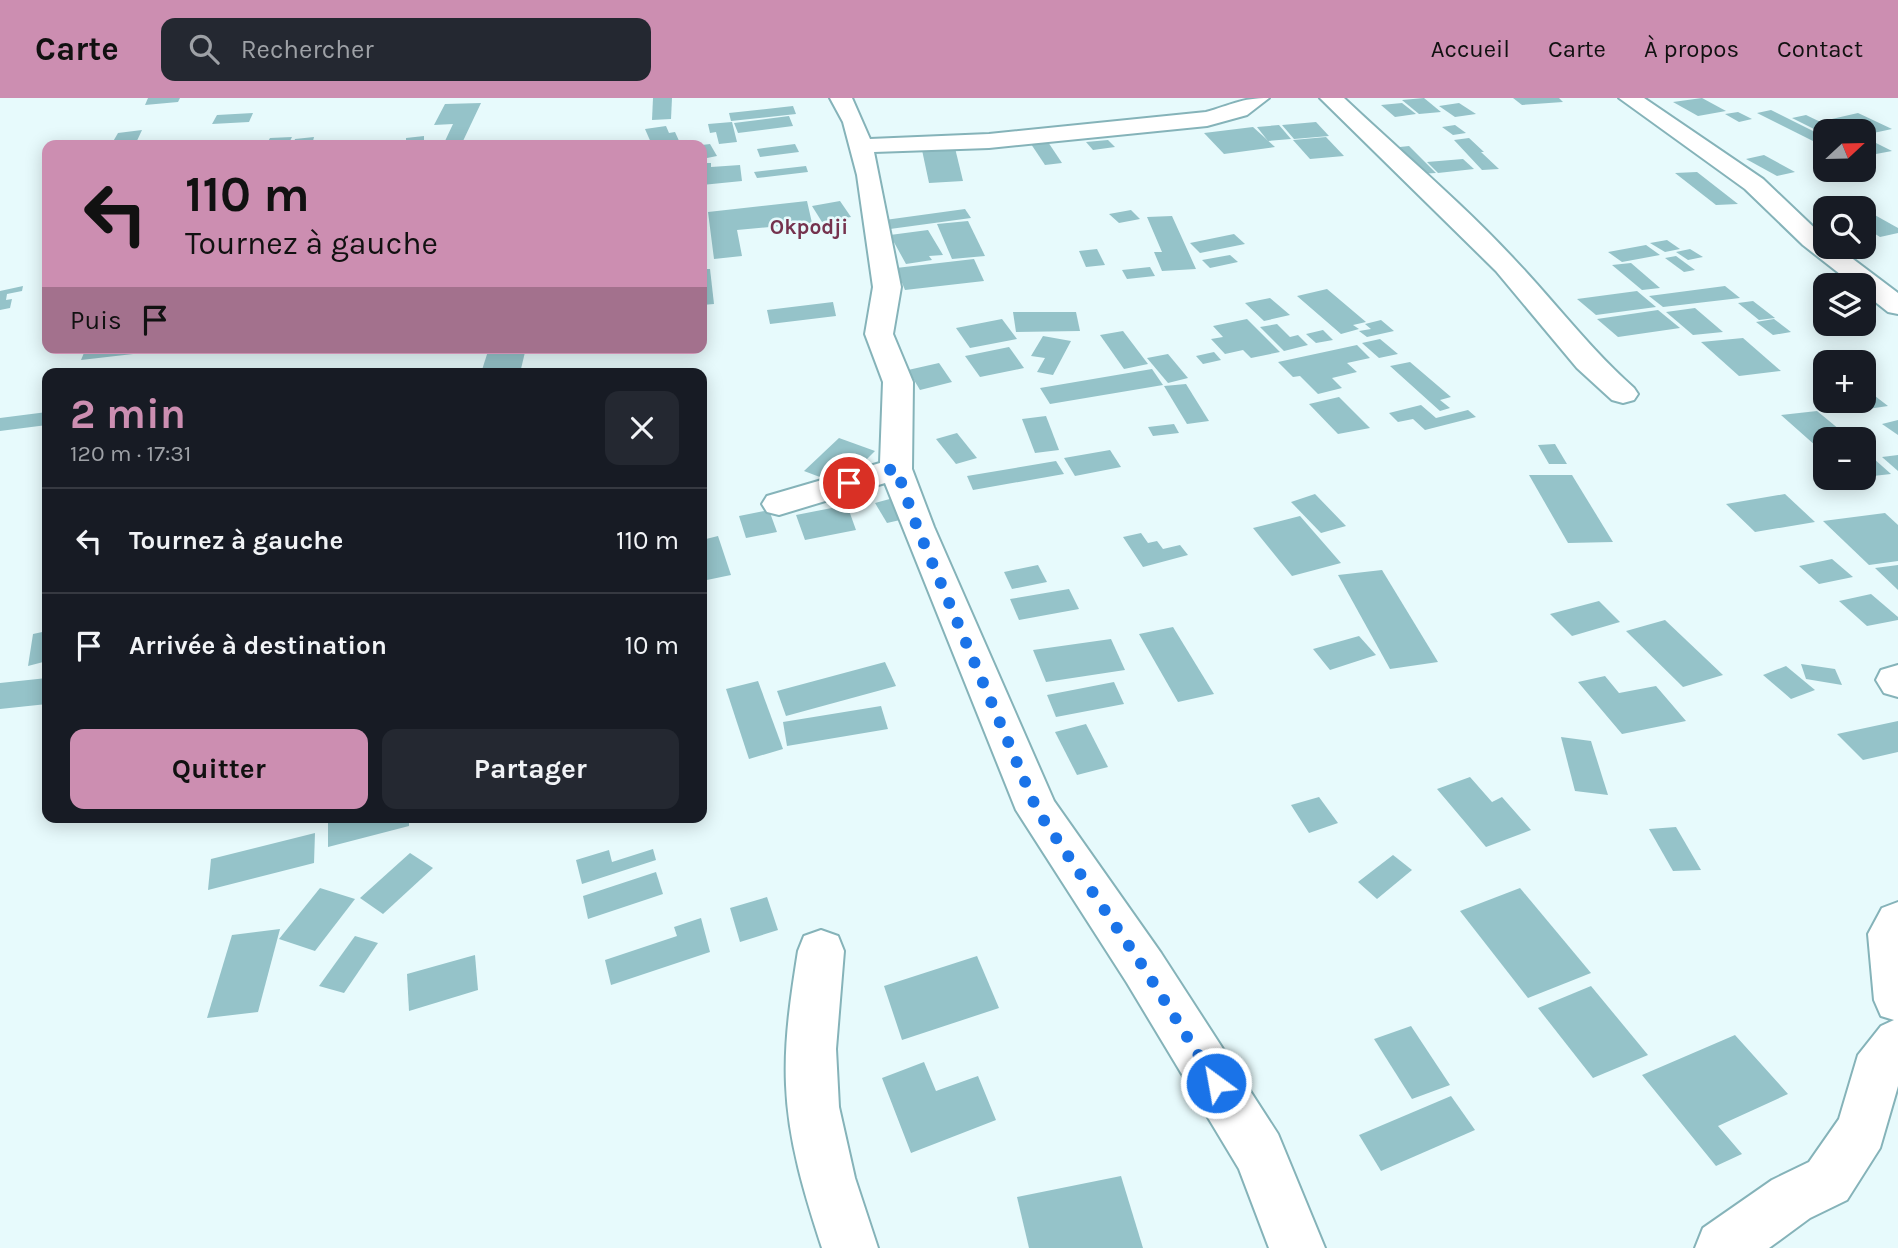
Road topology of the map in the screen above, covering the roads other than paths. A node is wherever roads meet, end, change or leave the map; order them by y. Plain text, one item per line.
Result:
1 (841, 98) edge
2 (1258, 98) edge
3 (1331, 98) edge
4 (1630, 98) edge
5 (861, 146) junction
6 (1898, 306) edge
7 (1623, 394) dead end
8 (896, 468) junction
9 (779, 504) dead end
10 (1898, 922) edge
11 (821, 951) dead end
12 (1898, 1000) edge
13 (1898, 1042) edge
14 (850, 1248) edge
15 (1297, 1248) edge
16 (1723, 1248) edge

1 - 5 street
2 - 5 street
3 - 7 street
4 - 6 street
5 - 8 street
8 - 9 street
8 - 15 street
10 - 12 street
11 - 14 street
13 - 16 street

